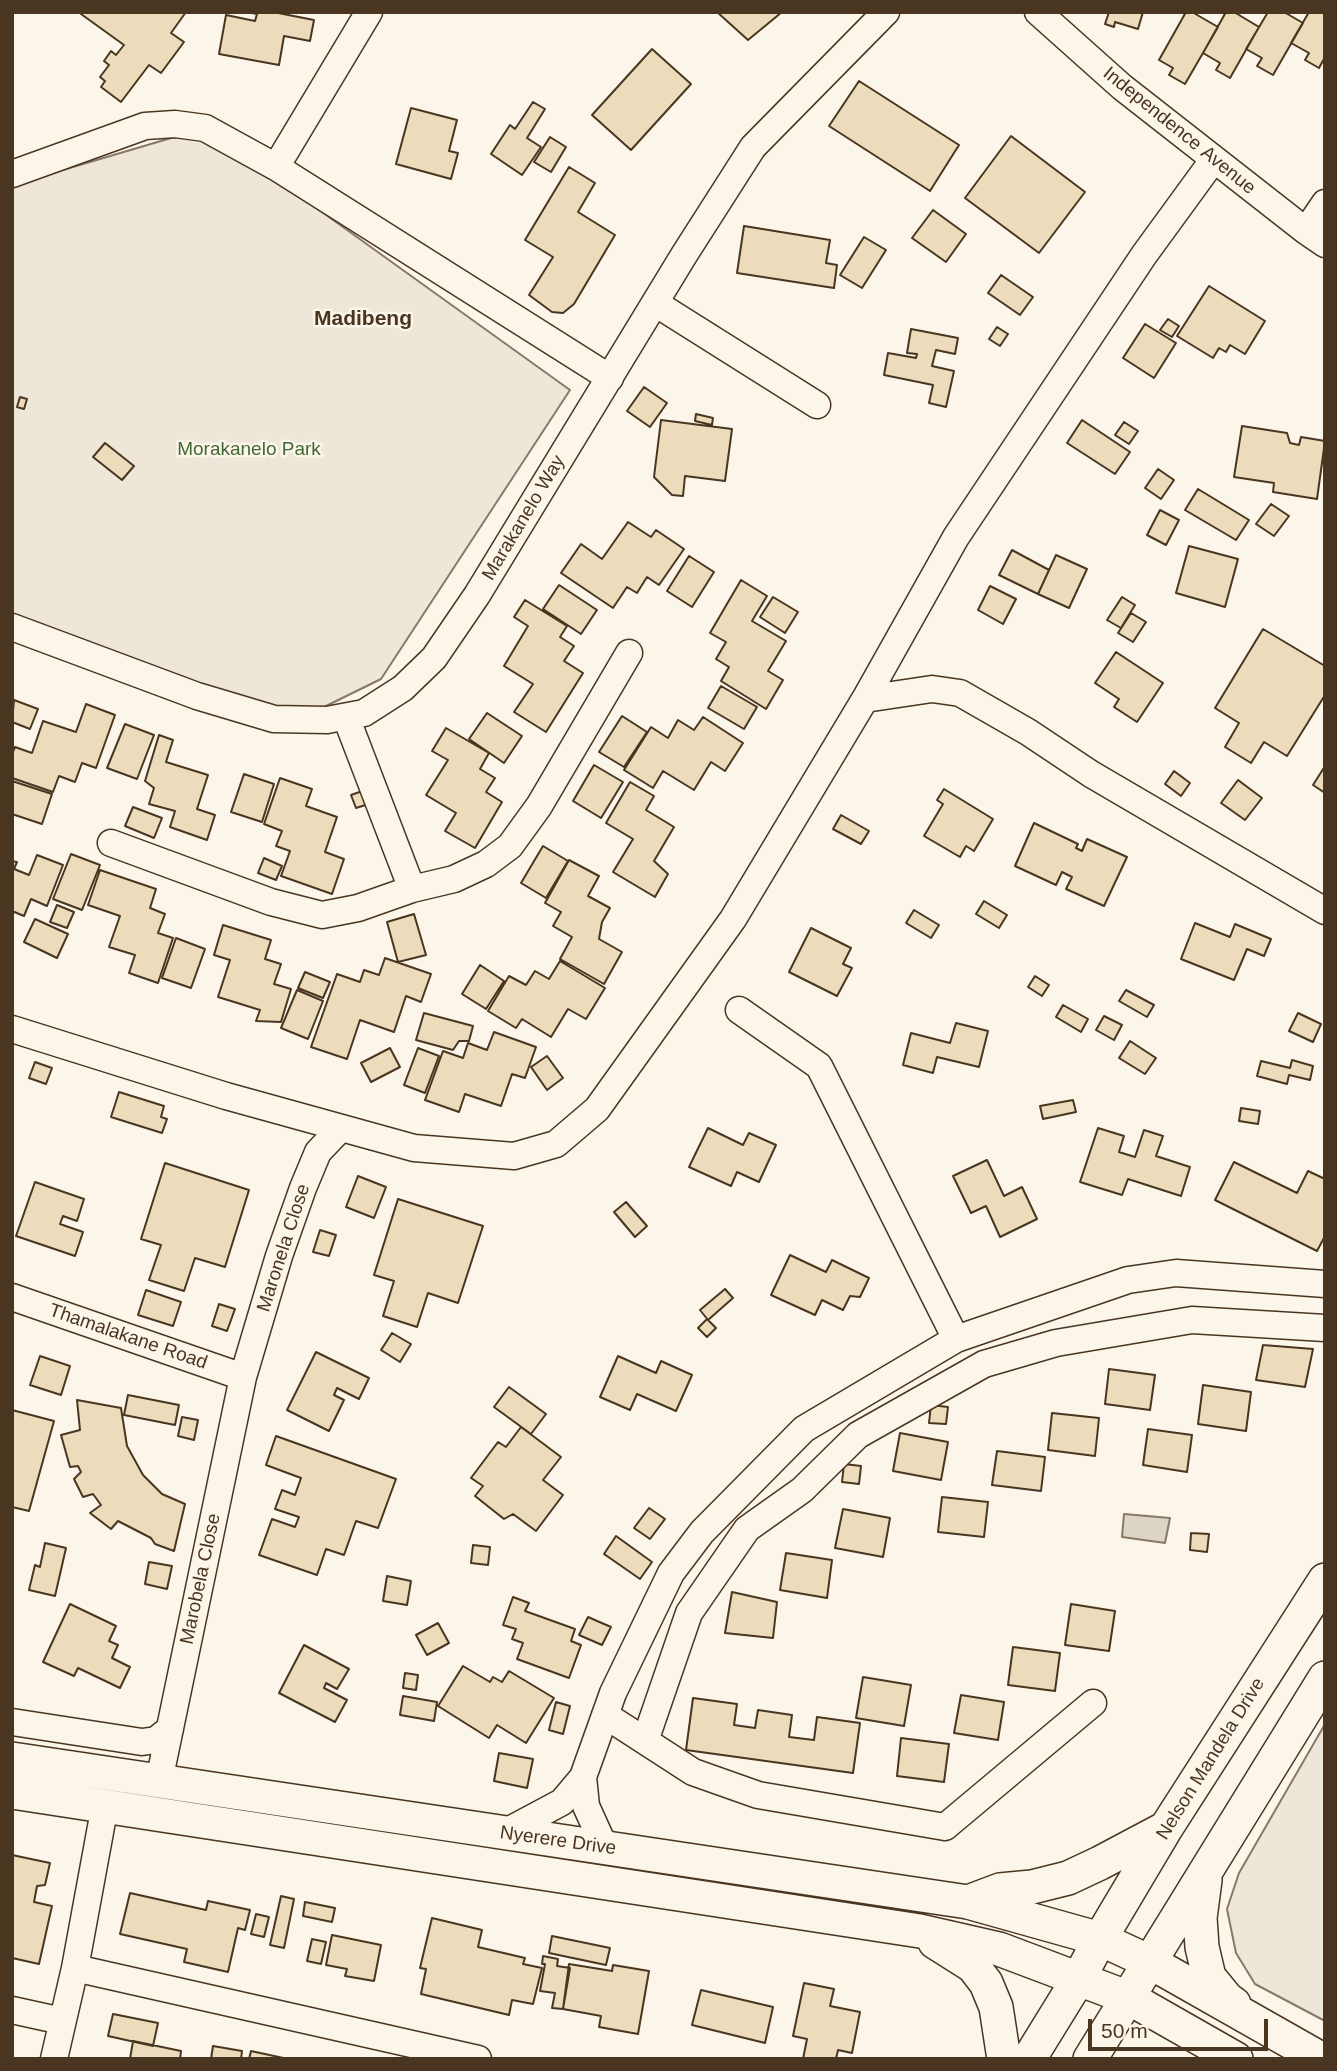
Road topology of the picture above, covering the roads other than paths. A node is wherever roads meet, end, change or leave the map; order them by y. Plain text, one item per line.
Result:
1 (369, 12) edge
2 (886, 12) edge
3 (1038, 12) edge
4 (1214, 159) junction
5 (276, 167) junction
6 (12, 174) edge
7 (1325, 203) edge
8 (1316, 237) edge
9 (655, 303) junction
10 (610, 378) junction
11 (817, 405) dead end
12 (12, 627) edge
13 (629, 653) dead end
14 (865, 699) junction
15 (346, 717) junction
16 (111, 843) dead end
17 (412, 889) junction
18 (1325, 911) edge
19 (739, 1010) dead end
20 (12, 1029) edge
21 (341, 1128) junction
22 (1325, 1284) edge
23 (12, 1297) edge
24 (1325, 1328) edge
25 (956, 1339) junction
26 (243, 1377) junction
27 (1325, 1580) edge
28 (1325, 1678) edge
29 (1093, 1703) dead end
30 (605, 1715) junction
31 (12, 1722) edge
32 (170, 1730) junction
33 (645, 1741) junction
34 (12, 1759) edge
35 (583, 1777) junction
36 (159, 1781) junction
37 (12, 1792) edge
38 (105, 1805) junction
39 (1167, 1828) junction
40 (504, 1833) junction
41 (605, 1848) junction
42 (1208, 1868) junction
43 (968, 1902) junction
44 (920, 1931) junction
45 (1100, 1939) junction
46 (1150, 1962) junction
47 (75, 1968) junction
48 (1079, 1979) junction
49 (1129, 1998) junction
50 (12, 2010) edge
51 (62, 2021) junction
52 (1288, 2041) junction
53 (54, 2059) edge
54 (478, 2059) edge
55 (1004, 2059) edge
56 (1030, 2059) edge
57 (1090, 2059) edge
58 (1236, 2059) edge
59 (1321, 2059) edge

1 - 5 street
2 - 9 street, Marakanelo Way
3 - 4 street, Independence Avenue
4 - 8 street, Independence Avenue
4 - 14 street
5 - 6 street
5 - 10 street
7 - 8 street
9 - 10 street, Marakanelo Way
9 - 11 street
10 - 15 street, Marakanelo Way
12 - 15 street, Marakanelo Way
13 - 17 street
14 - 18 street
14 - 21 street
15 - 17 street
16 - 17 street
19 - 25 street
20 - 21 street
21 - 26 street, Maronela Close
22 - 25 street
23 - 26 street, Thamalakane Road
24 - 33 street
25 - 30 street
26 - 32 street, Marobela Close
27 - 39 main road, Nelson Mandela Drive
28 - 42 main road
29 - 33 street
30 - 33 street
30 - 35 street
31 - 32 street
32 - 36 street, Marobela Close
34 - 36 main road, Nyerere Drive
35 - 40 street
35 - 41 street
36 - 40 main road, Nyerere Drive
37 - 38 main road, Nyerere Drive
38 - 44 main road, Nyerere Drive
38 - 47 street
39 - 43 main road
39 - 45 main road, Nelson Mandela Drive
40 - 41 main road, Nyerere Drive
41 - 43 main road, Nyerere Drive
42 - 46 main road
42 - 52 main road
43 - 45 main road, Nyerere Drive
44 - 48 main road, Nyerere Drive
44 - 55 main road
45 - 46 main road, Nyerere Drive
45 - 48 main road, Nelson Mandela Drive
46 - 49 main road
46 - 52 main road, Nyerere Drive
47 - 51 street
47 - 54 street
48 - 49 main road, Nyerere Drive
48 - 56 main road, Nelson Mandela Drive
49 - 57 main road
49 - 58 main road, Nyerere Drive
50 - 51 street
51 - 53 street
52 - 59 main road

